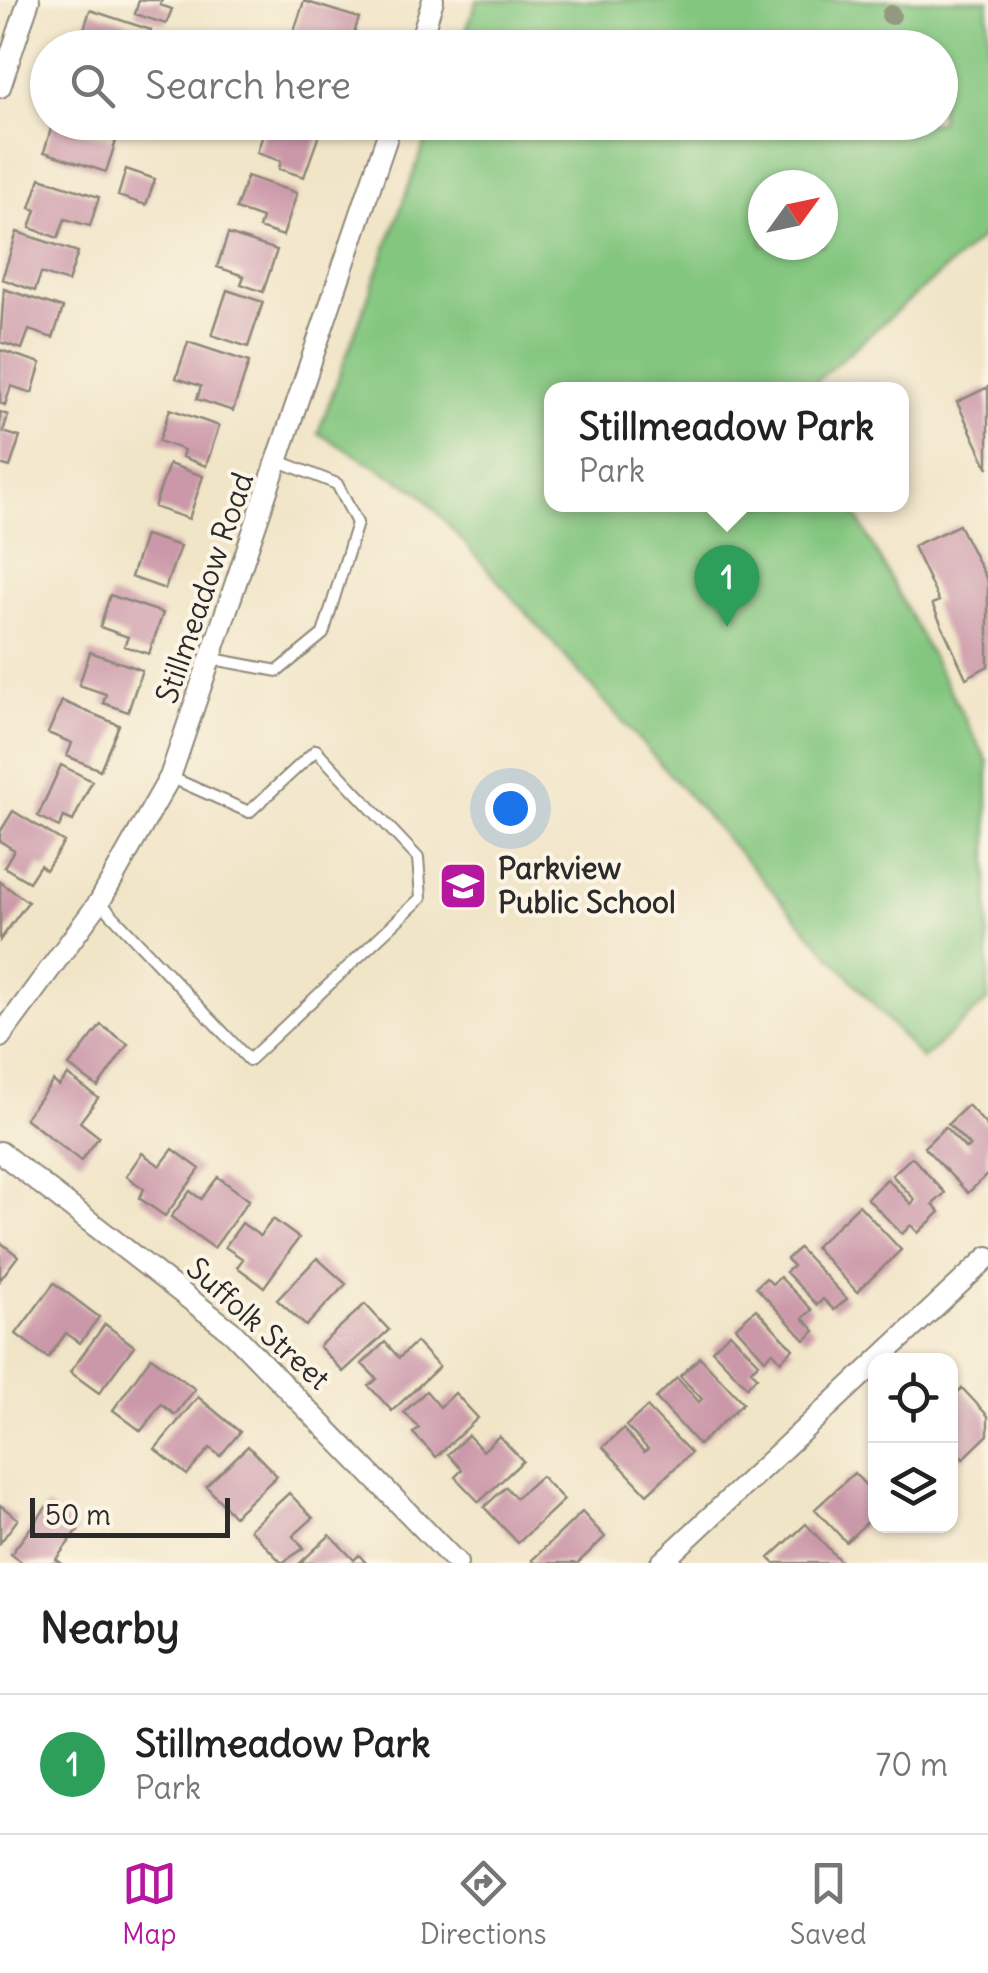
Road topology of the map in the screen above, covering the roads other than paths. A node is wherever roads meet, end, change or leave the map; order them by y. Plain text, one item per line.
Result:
1 (29, 0) edge
2 (434, 0) edge
3 (424, 30) edge
4 (0, 87) edge
5 (386, 140) edge
6 (280, 461) junction
7 (214, 659) junction
8 (170, 777) junction
9 (100, 901) junction
10 (0, 1037) edge
11 (0, 1152) edge
12 (988, 1257) edge
13 (886, 1353) edge
14 (868, 1369) edge
15 (456, 1563) edge
16 (661, 1563) edge

1 - 4 street
2 - 3 street
5 - 6 street, Stillmeadow Road
6 - 7 street, Stillmeadow Road
6 - 7 lane
7 - 8 street, Stillmeadow Road
8 - 9 street, Stillmeadow Road
8 - 9 lane
9 - 10 street, Stillmeadow Road
11 - 15 street, Suffolk Street
12 - 13 street
14 - 16 street

